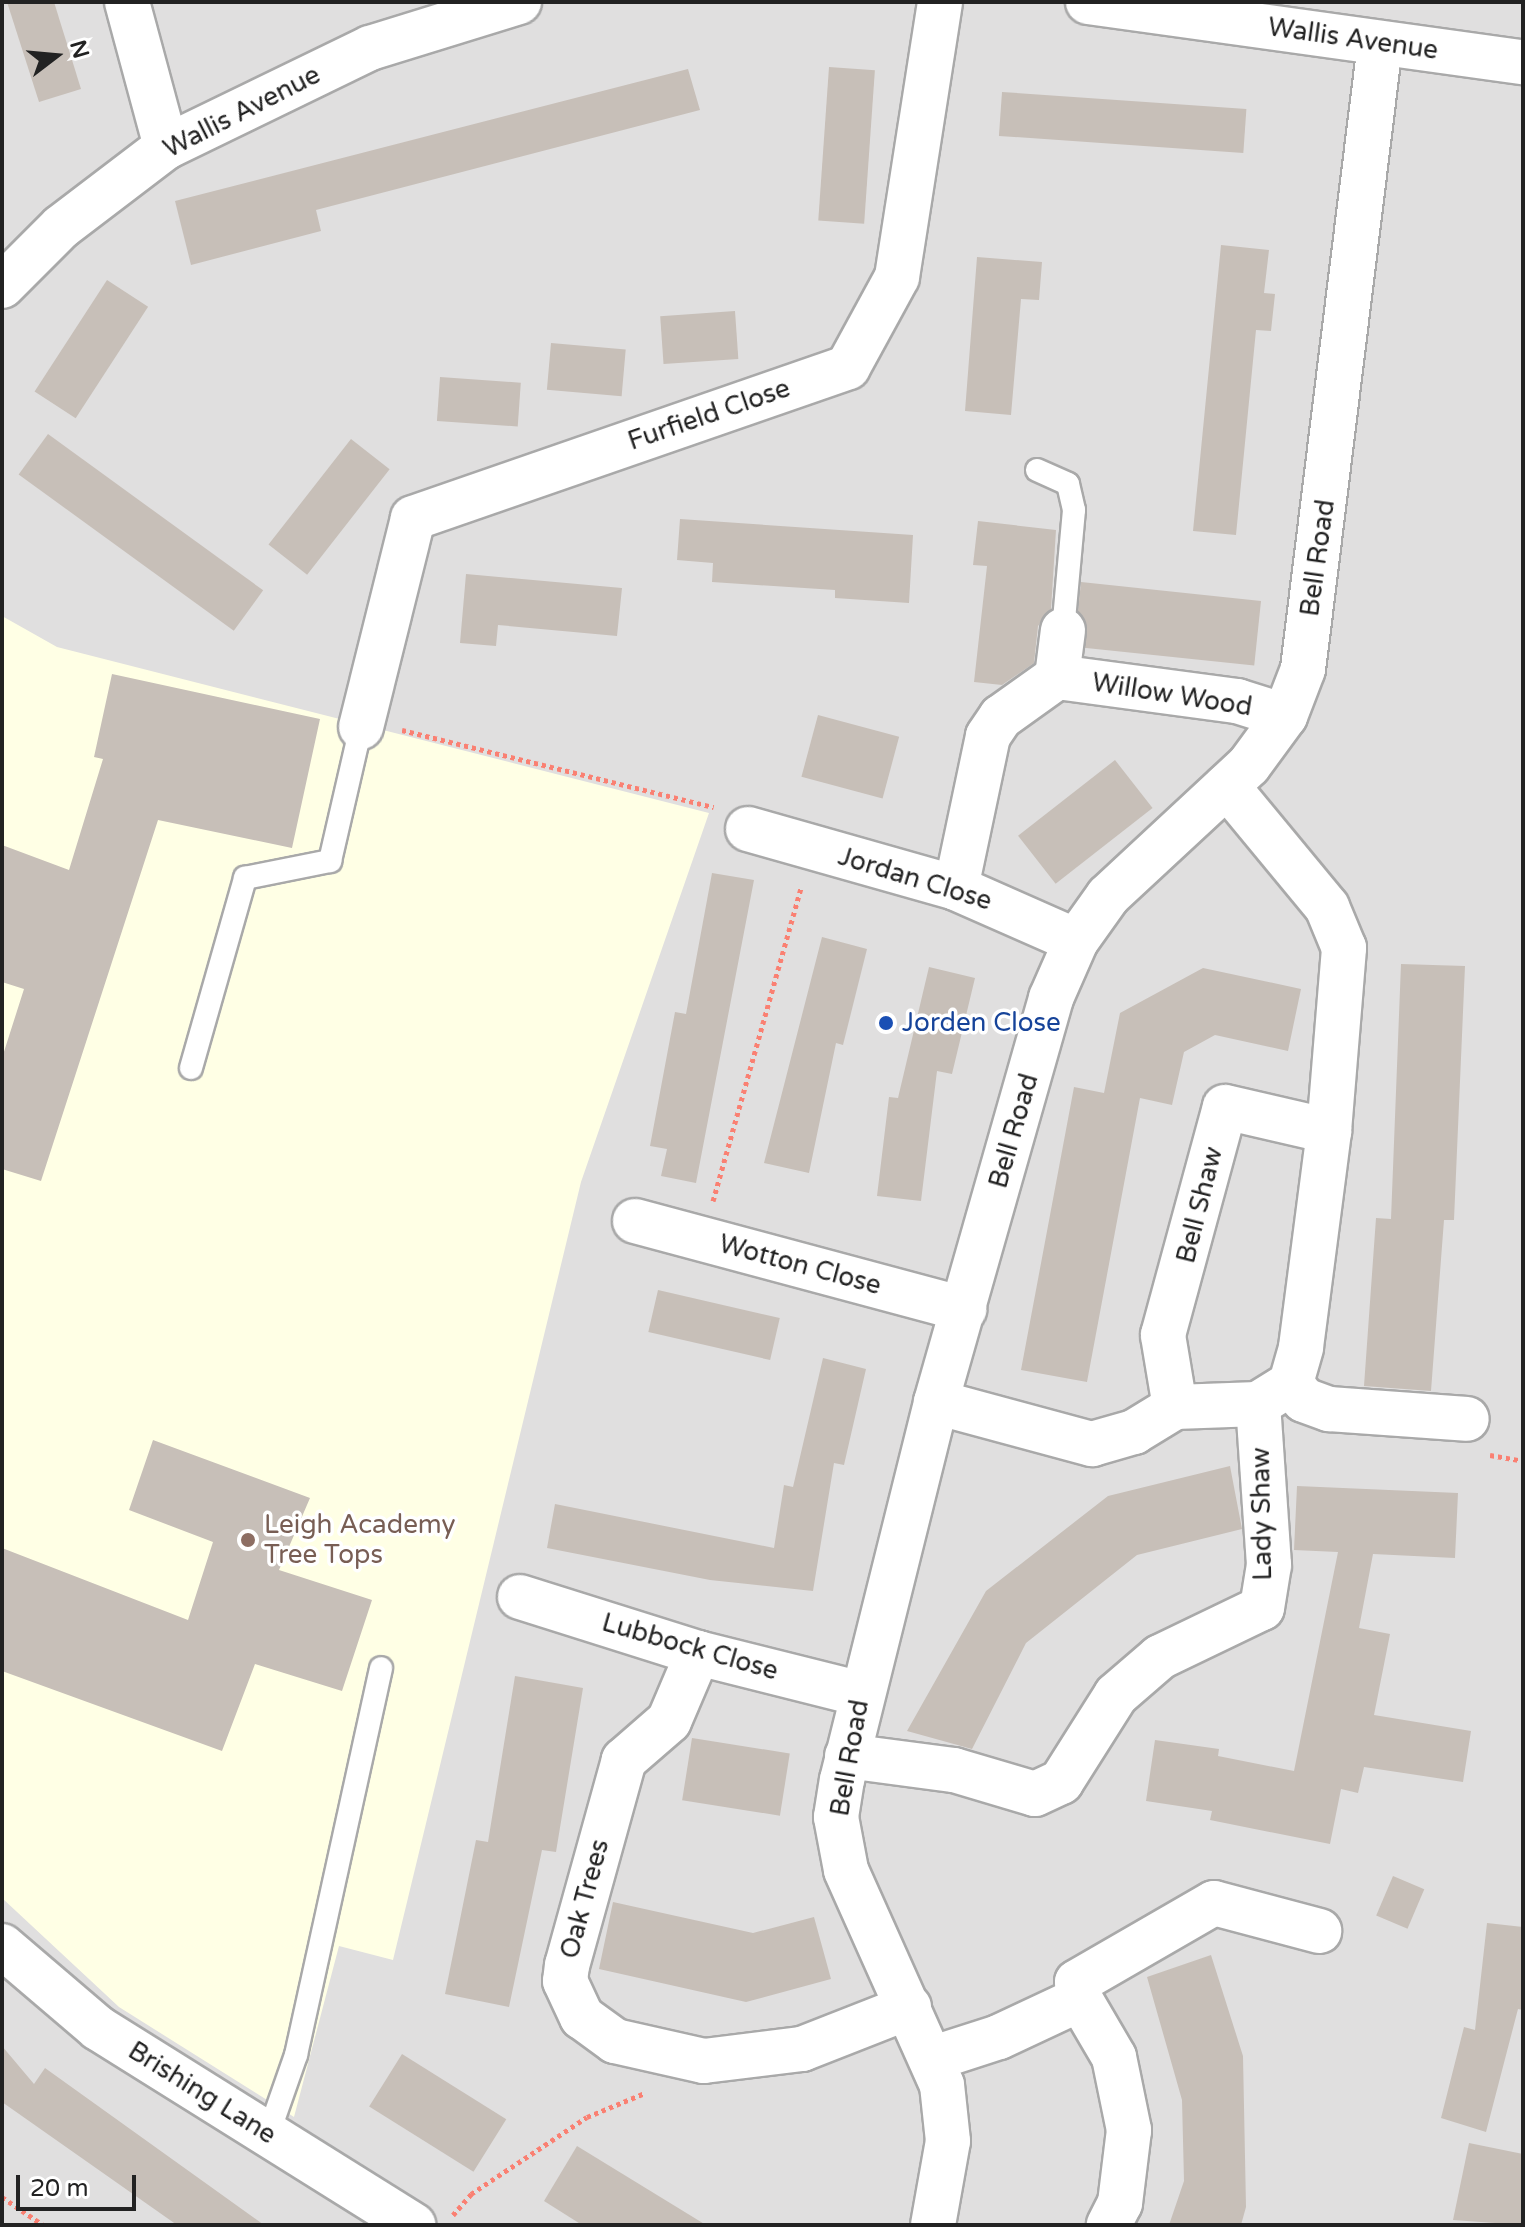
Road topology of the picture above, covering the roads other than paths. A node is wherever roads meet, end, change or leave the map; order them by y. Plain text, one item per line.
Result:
1 (127, 2) edge
2 (519, 2) edge
3 (940, 2) edge
4 (1088, 2) edge
5 (1380, 45) junction
6 (1523, 62) edge
7 (166, 147) junction
8 (2, 286) edge
9 (1037, 470) dead end
10 (1063, 630) joint
11 (1057, 677) junction
12 (364, 716) joint
13 (1285, 716) junction
14 (1227, 786) junction
15 (748, 829) road end
16 (956, 888) junction
17 (1076, 941) junction
18 (191, 1068) dead end
19 (1329, 1131) junction
20 (635, 1221) dead end
21 (964, 1309) junction
22 (1274, 1394) junction
23 (936, 1402) junction
24 (1175, 1407) junction
25 (1467, 1419) dead end
26 (520, 1597) dead end
27 (698, 1653) junction
28 (381, 1668) dead end
29 (861, 1694) junction
30 (847, 1756) junction
31 (1319, 1931) dead end
32 (2, 1946) edge
33 (1080, 1999) junction
34 (909, 2007) junction
35 (934, 2058) junction
36 (268, 2135) junction
37 (413, 2225) edge
38 (933, 2225) edge
39 (1109, 2225) edge

1 - 7 street
2 - 7 street, Wallis Avenue
3 - 12 street, Furfield Close
4 - 5 street, Wallis Avenue
5 - 6 street, Wallis Avenue
5 - 13 street, Bell Road
7 - 8 street, Wallis Avenue
9 - 10 lane
10 - 11 street, Willow Wood
11 - 13 street, Willow Wood
11 - 16 street, Willow Wood
12 - 18 lane
13 - 14 street, Bell Road
14 - 17 street, Bell Road
14 - 19 street
15 - 16 street, Jordan Close
16 - 17 street, Jordan Close
17 - 21 street, Bell Road
19 - 22 street
19 - 24 street, Bell Shaw
20 - 21 street, Wotton Close
21 - 23 street, Bell Road
22 - 24 street
22 - 25 street
22 - 30 street, Lady Shaw
23 - 24 street
23 - 29 street, Bell Road
26 - 27 street, Lubbock Close
27 - 29 street, Lubbock Close
27 - 34 street, Oak Trees
28 - 36 lane
29 - 30 street, Bell Road
30 - 34 street, Bell Road
31 - 33 street
32 - 36 street, Brishing Lane
33 - 35 street
33 - 39 street
34 - 35 street, Bell Road
35 - 38 street, Bell Road
36 - 37 street, Brishing Lane

